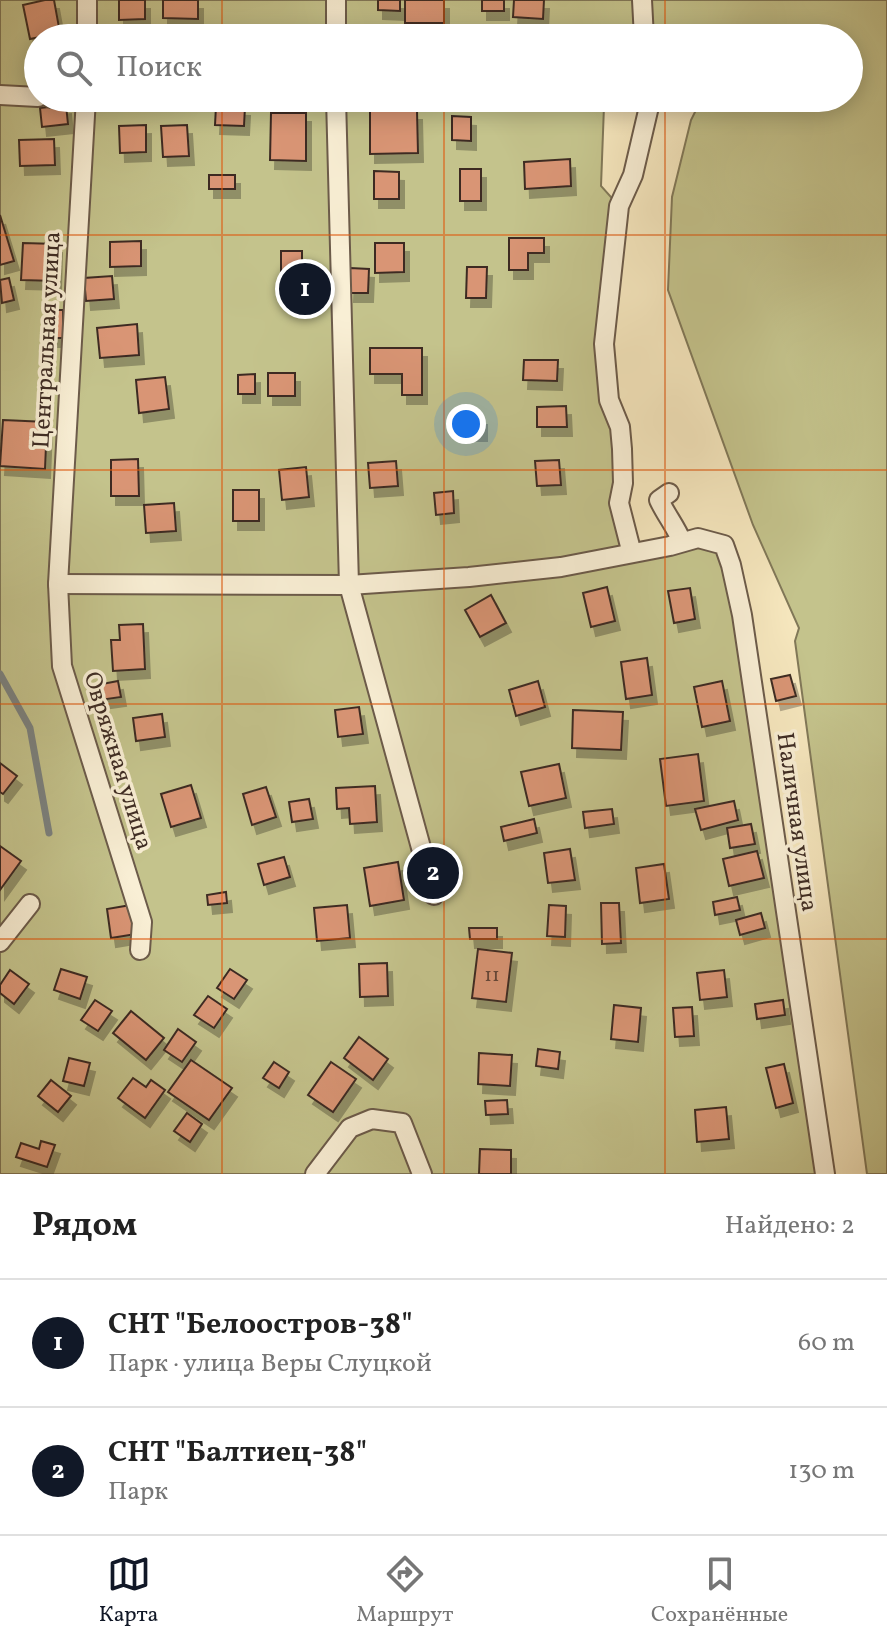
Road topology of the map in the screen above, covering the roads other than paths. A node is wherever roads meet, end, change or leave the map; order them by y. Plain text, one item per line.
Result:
1 (87, 0) edge
2 (336, 0) edge
3 (642, 0) edge
4 (87, 24) edge
5 (336, 24) edge
6 (643, 24) edge
7 (0, 95) edge
8 (24, 96) edge
9 (85, 112) edge
10 (336, 112) edge
11 (647, 112) edge
12 (669, 493) dead end
13 (682, 542) junction
14 (630, 546) dead end
15 (58, 584) junction
16 (349, 585) junction
17 (434, 895) dead end
18 (30, 904) dead end
19 (0, 942) edge
20 (140, 950) dead end
21 (315, 1174) edge
22 (422, 1174) edge
23 (825, 1174) edge

1 - 4 street
2 - 5 street
3 - 6 street
7 - 8 street
9 - 15 street, Центральная улица
10 - 16 street
11 - 14 street
12 - 13 street
13 - 16 street, Наличная улица
13 - 23 street, Наличная улица
15 - 16 street, Наличная улица
15 - 20 street, Овряжная улица
16 - 17 street
18 - 19 street
21 - 22 street

